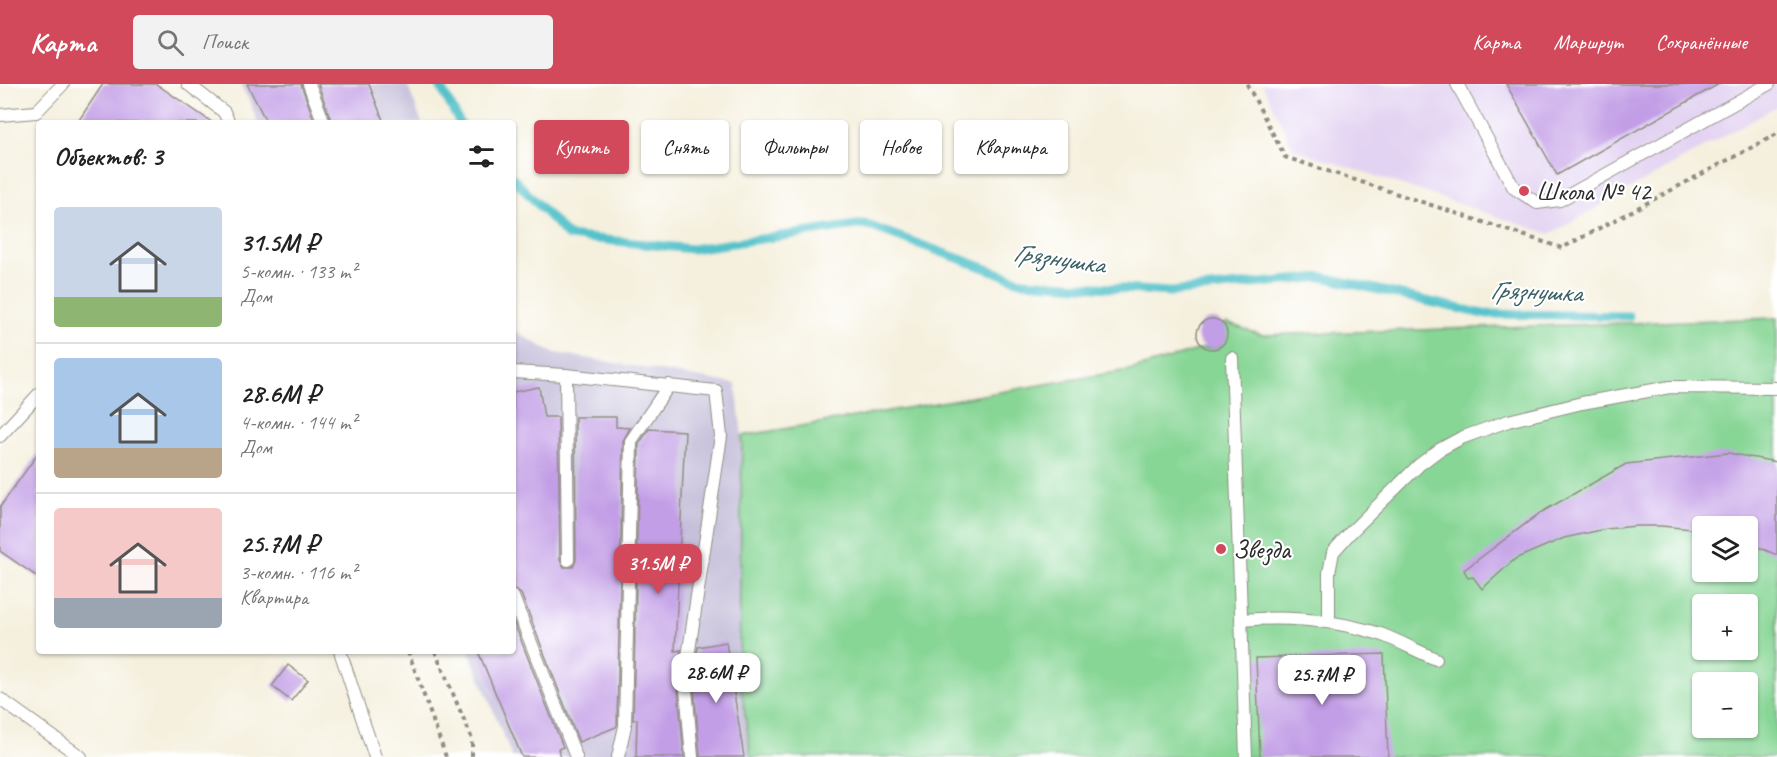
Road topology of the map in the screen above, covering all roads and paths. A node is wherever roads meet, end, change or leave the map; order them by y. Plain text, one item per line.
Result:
1 (63, 84) edge
2 (188, 84) edge
3 (309, 84) edge
4 (1457, 84) edge
5 (1769, 84) edge
6 (0, 115) edge
7 (38, 117) edge
8 (228, 120) edge
9 (323, 120) edge
10 (1232, 358) dead end
11 (516, 372) edge
12 (566, 375) junction
13 (669, 385) junction
14 (1777, 388) edge
15 (36, 397) edge
16 (0, 436) edge
17 (568, 560) dead end
18 (516, 605) edge
19 (1241, 620) junction
20 (1329, 622) junction
21 (341, 654) edge
22 (409, 654) edge
23 (436, 654) edge
24 (1436, 658) dead end
25 (0, 699) edge
26 (81, 757) edge
27 (375, 757) edge
28 (446, 757) edge
29 (472, 757) edge
30 (576, 757) edge
31 (618, 757) edge
32 (692, 757) edge
33 (1246, 757) edge

1 - 7 lane
2 - 8 lane
3 - 9 lane
4 - 5 lane
6 - 7 lane
10 - 19 lane
11 - 12 lane
12 - 13 lane
12 - 17 lane
13 - 31 lane
13 - 32 lane
14 - 20 lane
15 - 16 lane
18 - 30 lane
19 - 20 lane
19 - 33 lane
20 - 24 lane
21 - 27 lane
22 - 28 path
23 - 29 path
25 - 26 lane

